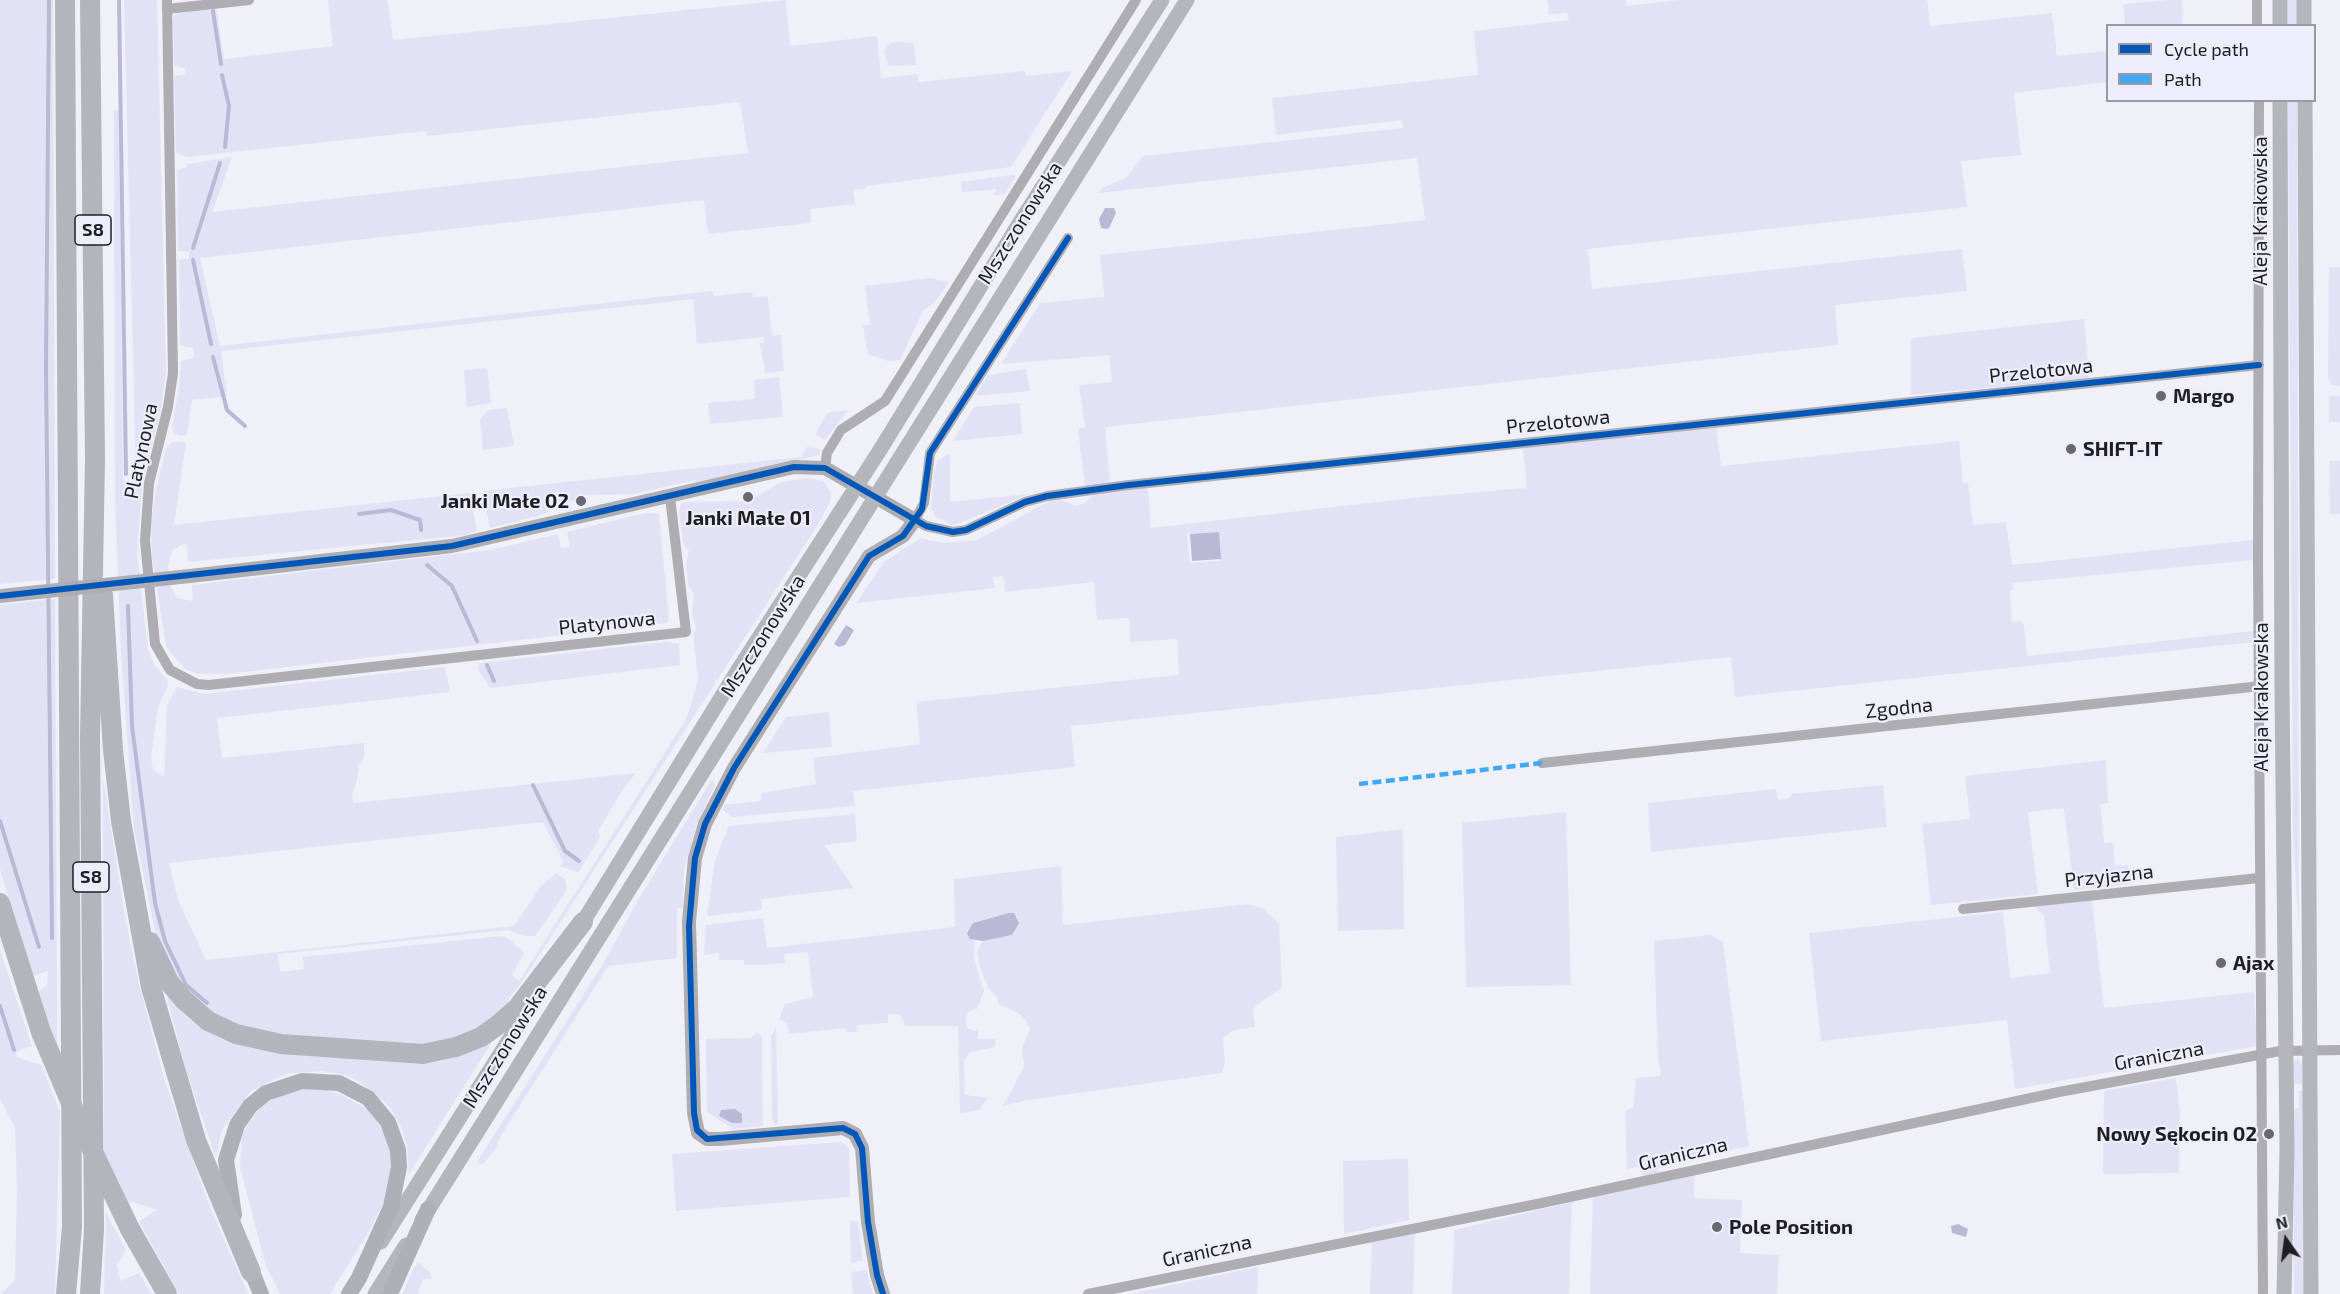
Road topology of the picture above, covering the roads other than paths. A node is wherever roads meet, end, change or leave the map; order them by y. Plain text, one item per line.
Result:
1 (65, 0) edge
2 (90, 0) edge
3 (249, 0) edge
4 (1136, 0) edge
5 (1162, 0) edge
6 (1187, 0) edge
7 (2257, 0) edge
8 (2280, 0) edge
9 (2304, 0) edge
10 (167, 4) edge
11 (2257, 24) edge
12 (2280, 24) edge
13 (2304, 24) edge
14 (2259, 102) edge
15 (2280, 102) edge
16 (2305, 102) edge
17 (1068, 238) dead end
18 (2259, 365) junction
19 (95, 460) junction
20 (825, 468) junction
21 (857, 485) junction
22 (877, 496) junction
23 (670, 497) junction
24 (915, 520) junction
25 (0, 596) edge
26 (2261, 686) junction
27 (2283, 739) junction
28 (2260, 740) junction
29 (1542, 763) dead end
30 (129, 875) junction
31 (2259, 878) junction
32 (0, 903) edge
33 (1963, 909) dead end
34 (583, 922) junction
35 (2286, 1050) junction
36 (2309, 1050) junction
37 (2340, 1050) edge
38 (2262, 1055) junction
39 (428, 1209) junction
40 (250, 1272) junction
41 (359, 1278) junction
42 (66, 1294) edge
43 (90, 1294) edge
44 (167, 1294) edge
45 (261, 1294) edge
46 (349, 1294) edge
47 (375, 1294) edge
48 (390, 1294) edge
49 (883, 1294) edge
50 (1088, 1294) edge
51 (2263, 1294) edge
52 (2284, 1294) edge
53 (2311, 1294) edge

1 - 42 highway, S8
2 - 19 highway, S8
3 - 10 street
4 - 20 street
5 - 21 main road, Mszczonowska
6 - 22 main road, Mszczonowska
7 - 11 street
8 - 12 main road
9 - 13 main road
10 - 23 street, Platynowa
14 - 18 street, Aleja Krakowska
15 - 27 main road, Aleja Krakowska
16 - 36 main road
17 - 24 street
18 - 24 street, Przelotowa
18 - 26 street, Aleja Krakowska
19 - 30 highway
19 - 43 highway, S8
20 - 21 street, Przelotowa
20 - 23 street
21 - 22 street, Przelotowa
21 - 34 main road, Mszczonowska
22 - 24 street, Przelotowa
22 - 39 main road, Mszczonowska
23 - 25 street, bridge
24 - 49 street
26 - 28 street, Aleja Krakowska
26 - 29 street, Zgodna
27 - 28 street
27 - 35 main road, Aleja Krakowska
28 - 31 street, Aleja Krakowska
30 - 34 highway
30 - 40 highway
31 - 33 street, Przyjazna
31 - 38 street, Aleja Krakowska
32 - 44 highway, bridge
34 - 41 main road, Mszczonowska
35 - 36 street, Graniczna
35 - 38 street, Graniczna
35 - 52 main road, Aleja Krakowska
36 - 37 street, Graniczna
36 - 53 main road
38 - 50 street, Graniczna
38 - 51 street, Aleja Krakowska
39 - 47 main road, Mszczonowska
39 - 48 main road
40 - 41 main road
40 - 45 main road
41 - 46 main road

